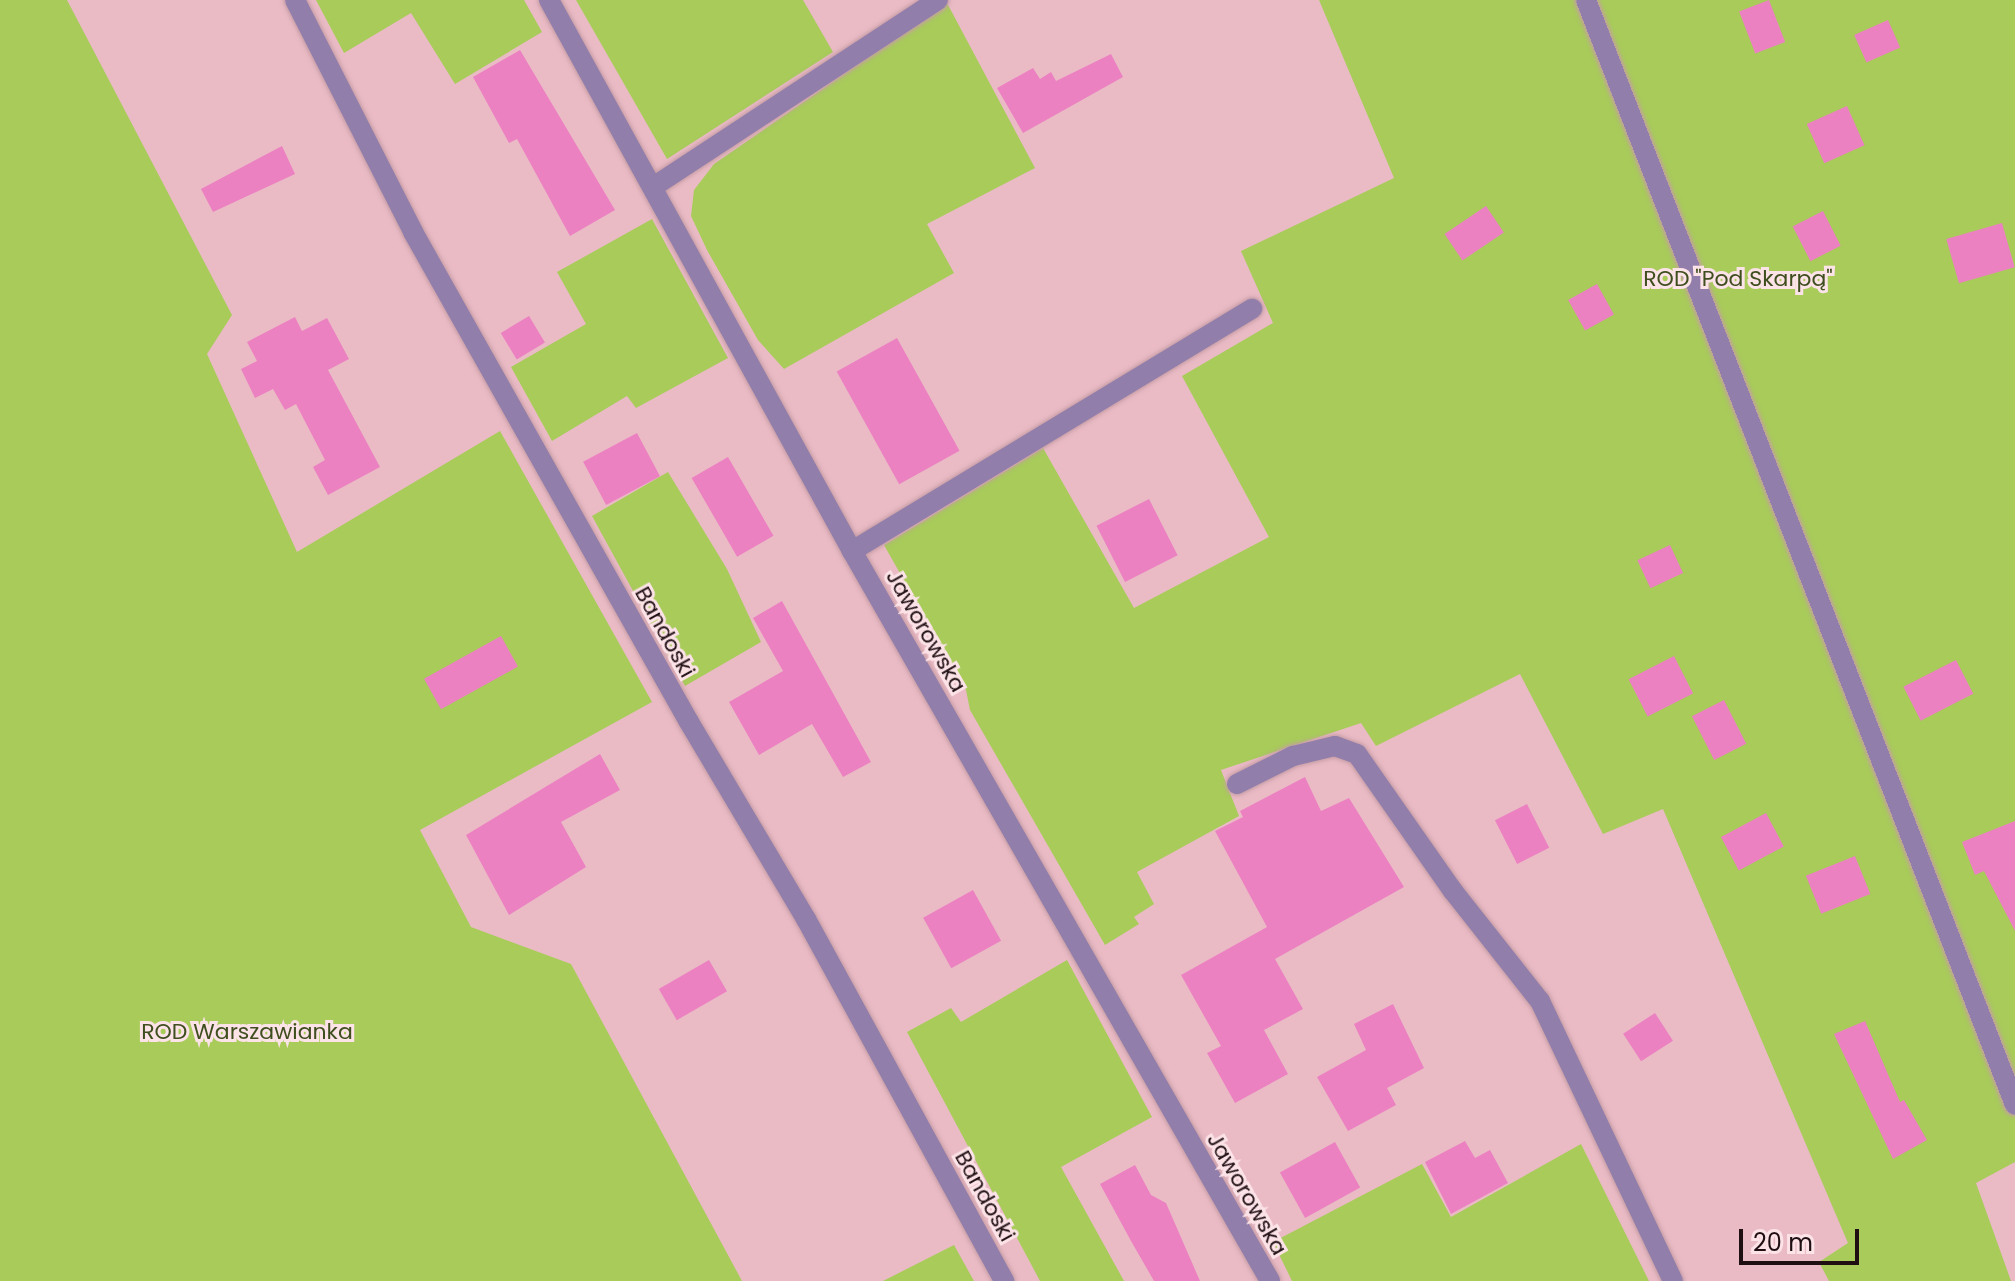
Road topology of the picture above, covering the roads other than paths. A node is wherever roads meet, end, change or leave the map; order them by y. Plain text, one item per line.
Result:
1 (295, 0) edge
2 (549, 0) edge
3 (938, 0) edge
4 (1586, 0) edge
5 (653, 187) junction
6 (1252, 309) dead end
7 (852, 551) junction
8 (1237, 784) dead end
9 (2015, 1105) edge
10 (1004, 1281) edge
11 (1270, 1281) edge
12 (1673, 1281) edge

1 - 10 street, Bandoski
2 - 5 street, Jaworowska
3 - 5 street
4 - 9 street
5 - 7 street, Jaworowska
6 - 7 street
7 - 11 street, Jaworowska
8 - 12 street

